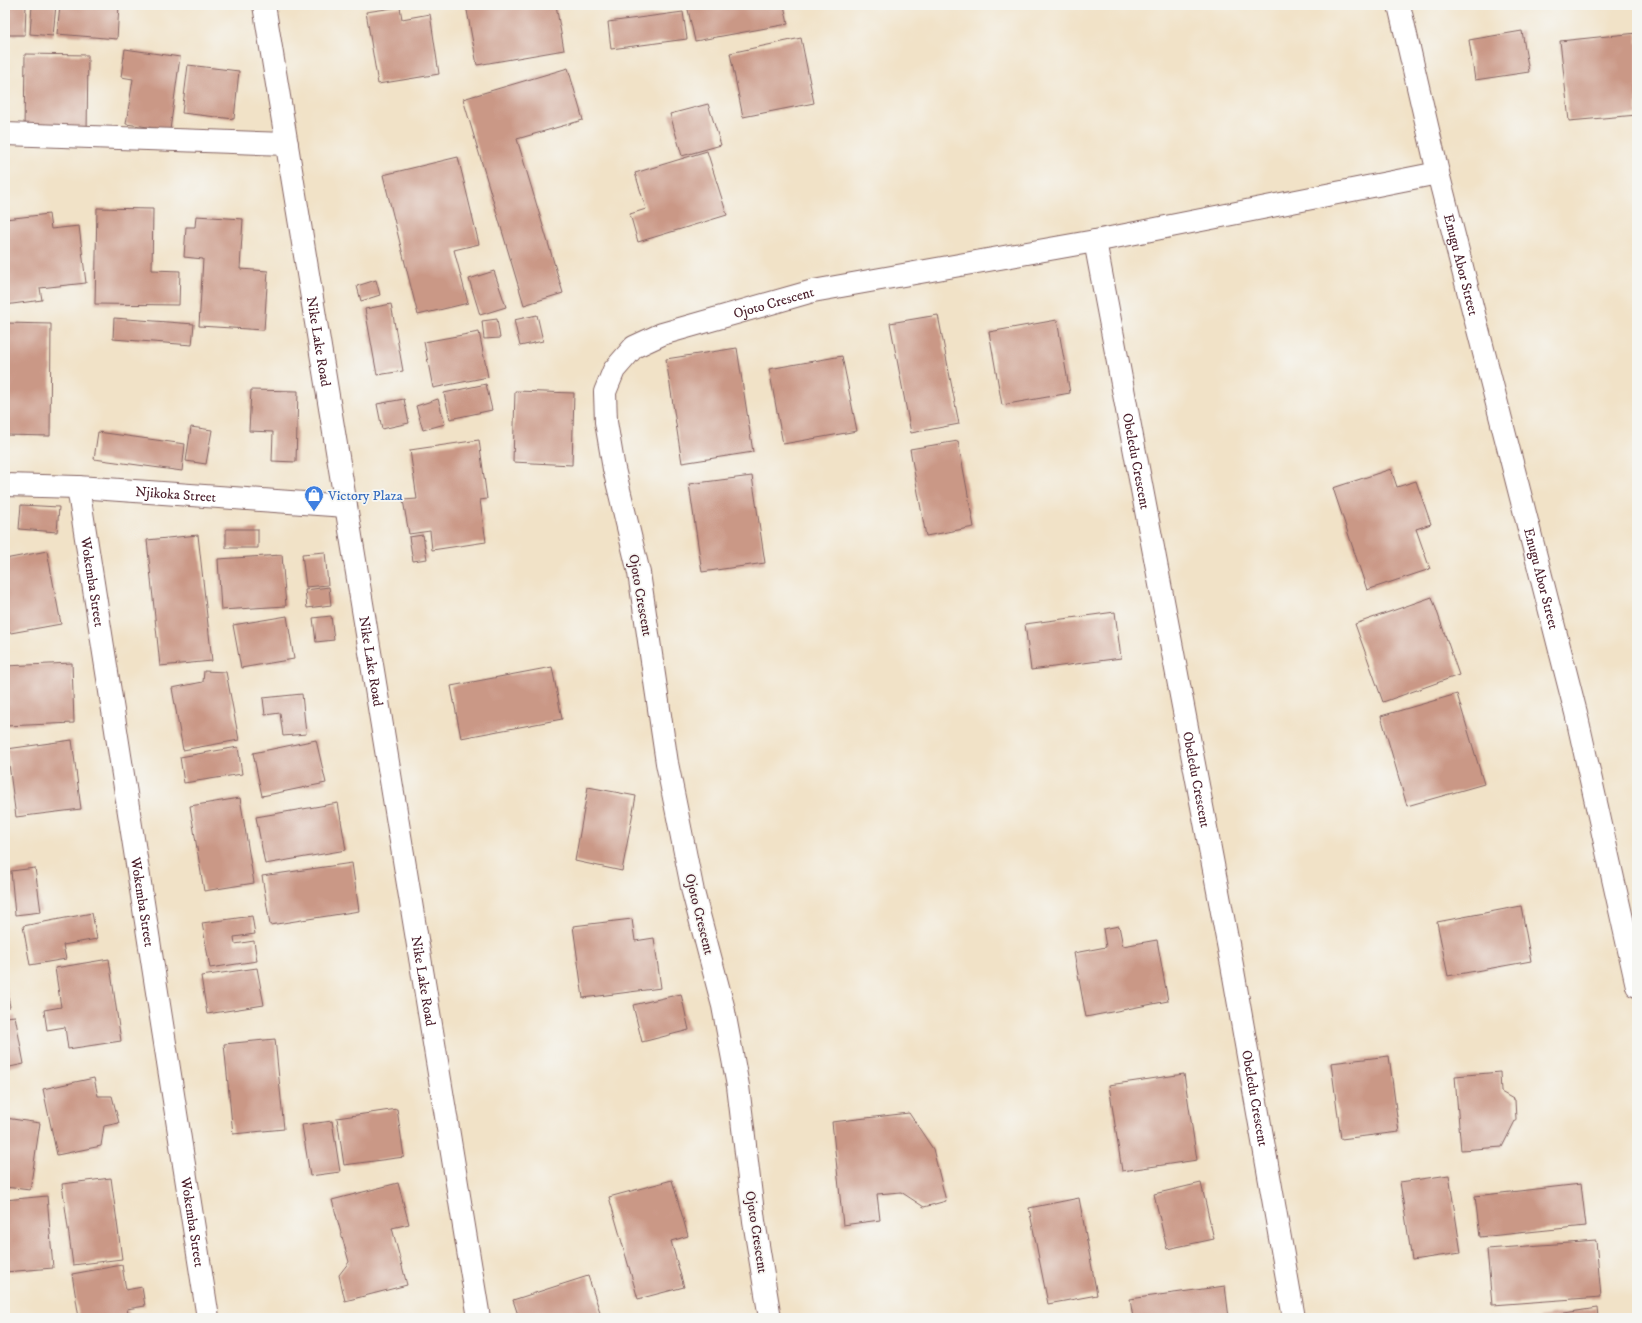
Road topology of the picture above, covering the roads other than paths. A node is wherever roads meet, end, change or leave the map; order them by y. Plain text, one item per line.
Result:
1 (264, 5) edge
2 (1399, 5) edge
3 (5, 134) edge
4 (287, 144) junction
5 (1438, 173) junction
6 (1095, 241) junction
7 (5, 485) edge
8 (78, 487) junction
9 (346, 506) junction
10 (1637, 986) edge
11 (208, 1318) edge
12 (479, 1318) edge
13 (770, 1318) edge
14 (1294, 1318) edge

1 - 4 street, Nike Lake Road
2 - 5 street, Enugu Abor Street
3 - 4 street
4 - 9 street, Nike Lake Road
5 - 6 street, Ojoto Crescent
5 - 10 street, Enugu Abor Street
6 - 13 street, Ojoto Crescent
6 - 14 street, Obeledu Crescent
7 - 8 street, Njikoka Street
8 - 9 street, Njikoka Street
8 - 11 street, Wokemba Street
9 - 12 street, Nike Lake Road

